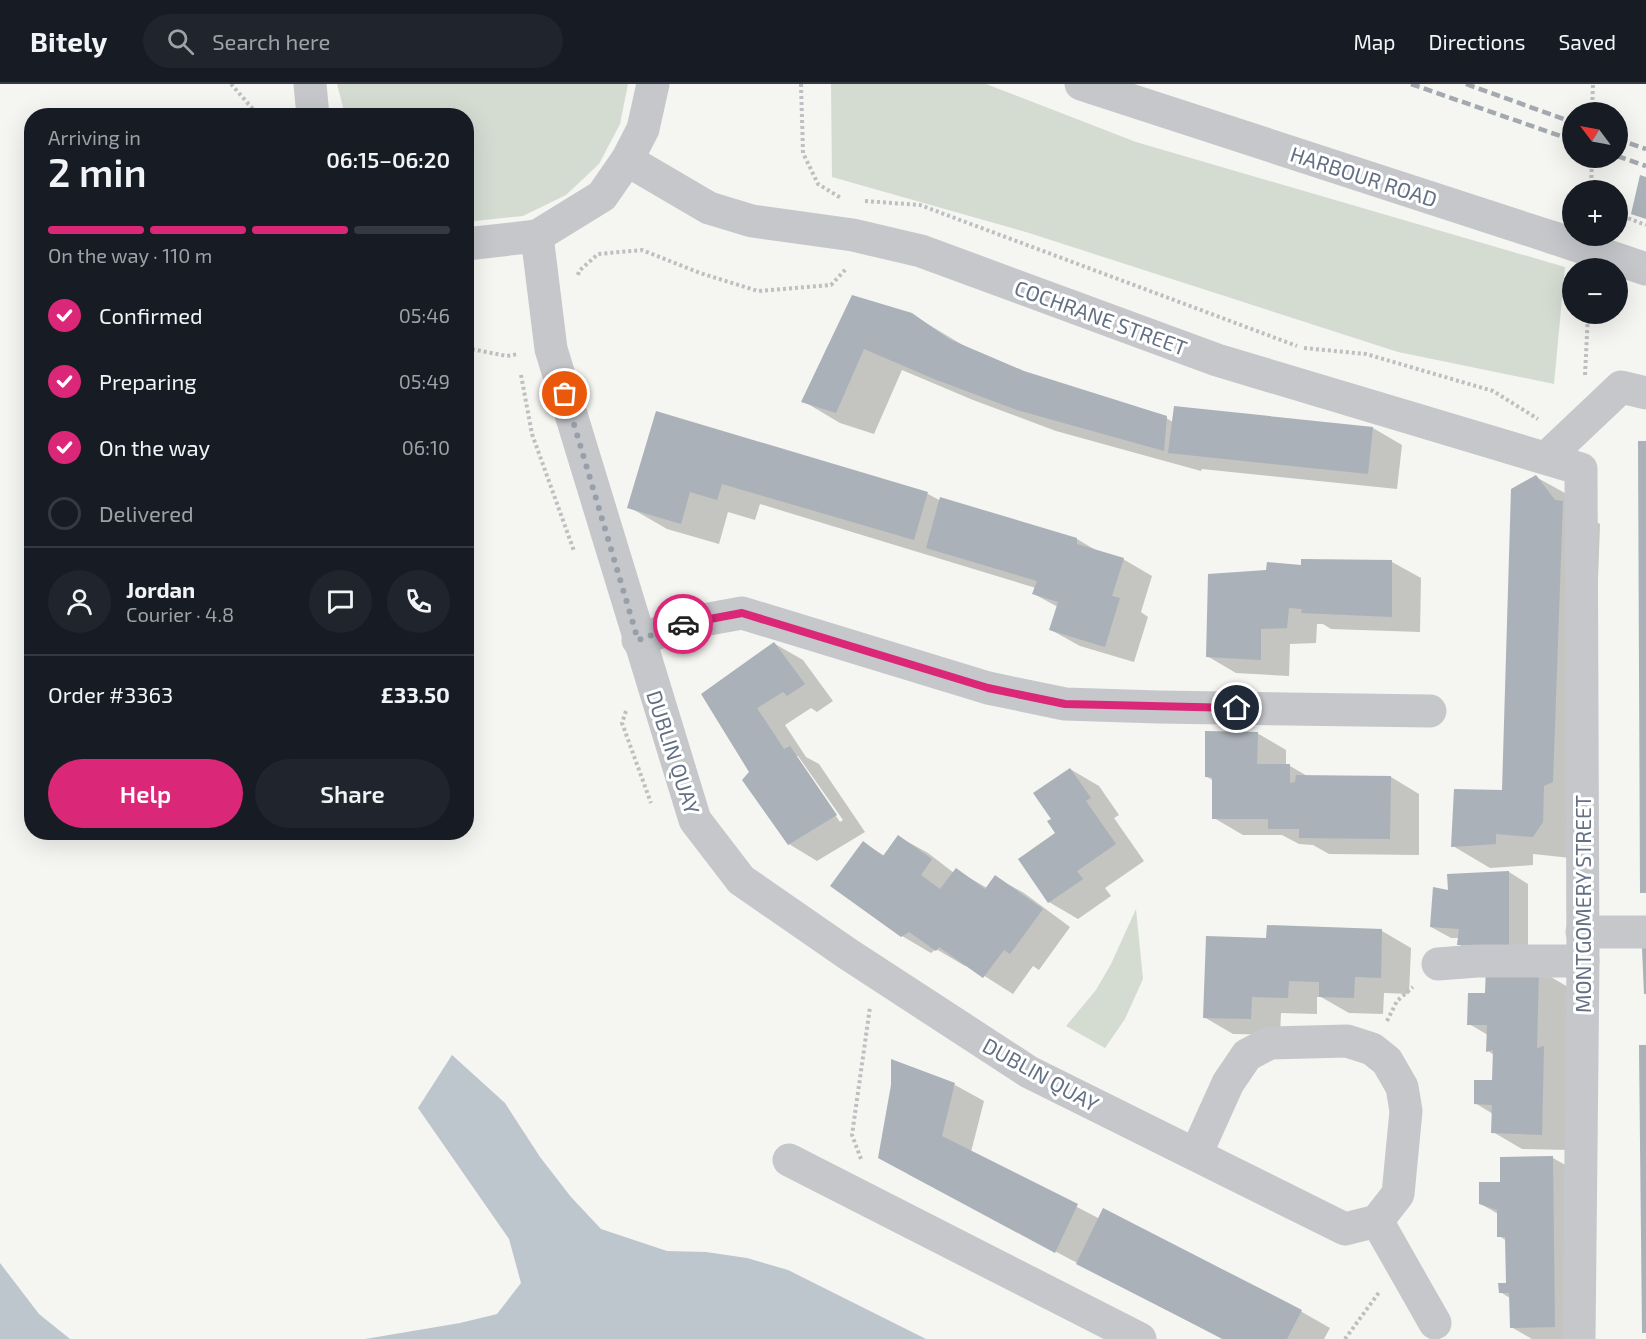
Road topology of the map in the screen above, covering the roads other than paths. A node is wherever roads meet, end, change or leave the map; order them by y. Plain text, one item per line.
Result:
1 (653, 84) edge
2 (1081, 84) edge
3 (627, 160) junction
4 (537, 236) junction
5 (474, 243) edge
6 (1646, 269) edge
7 (1646, 393) edge
8 (1564, 441) junction
9 (1581, 469) joint
10 (638, 640) junction
11 (1430, 711) dead end
12 (1646, 932) edge
13 (1583, 946) junction
14 (1437, 964) road end
15 (1196, 1154) junction
16 (789, 1160) dead end
17 (1377, 1221) junction
18 (1435, 1323) dead end
19 (1140, 1339) edge
20 (1579, 1339) edge

1 - 3 street
2 - 6 street, HARBOUR ROAD, bridge
3 - 4 street
3 - 8 street, COCHRANE STREET
4 - 5 street
4 - 10 street, DUBLIN QUAY
7 - 8 street
8 - 9 street, COCHRANE STREET
9 - 13 street, MONTGOMERY STREET
10 - 11 street
10 - 15 street, DUBLIN QUAY
12 - 13 street
13 - 14 street
13 - 20 street, MONTGOMERY STREET
15 - 17 street, DUBLIN QUAY
15 - 17 street
16 - 19 street
17 - 18 street

